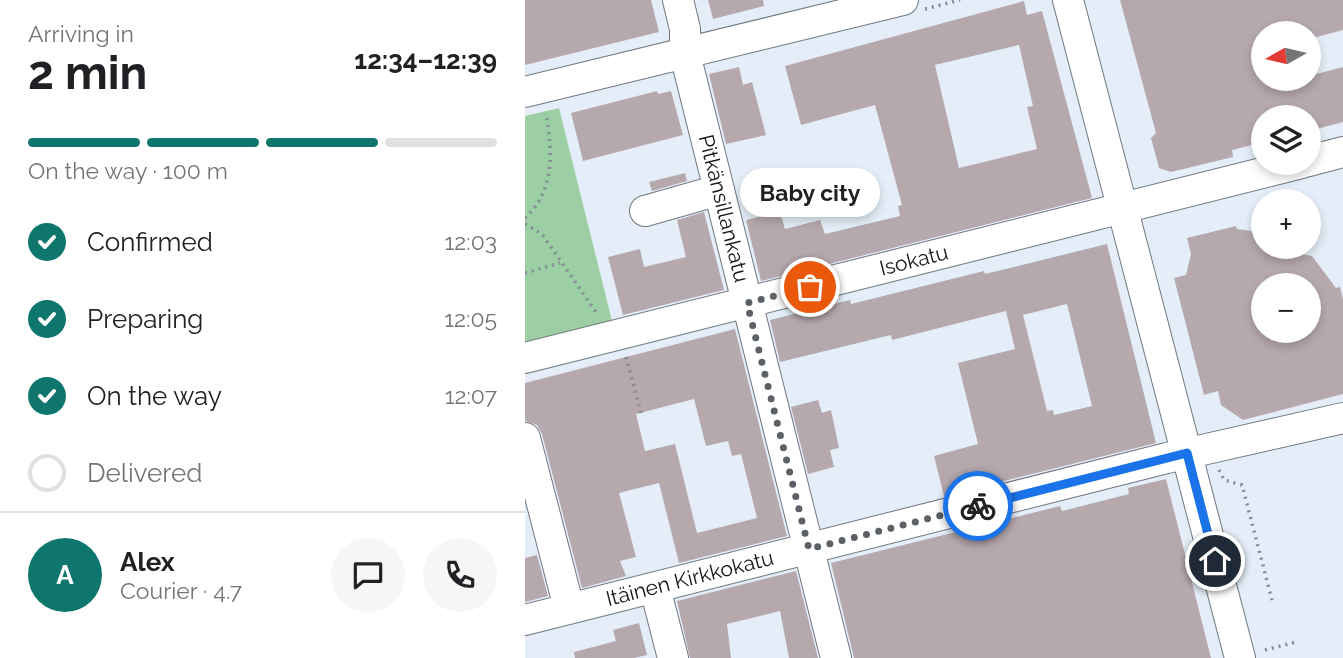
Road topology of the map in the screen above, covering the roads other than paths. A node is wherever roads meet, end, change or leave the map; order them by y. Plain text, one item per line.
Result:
1 (678, 0) edge
2 (903, 0) edge
3 (1067, 0) edge
4 (684, 54) junction
5 (536, 102) edge
6 (1343, 152) edge
7 (1321, 158) edge
8 (1254, 175) edge
9 (719, 190) junction
10 (1122, 208) junction
11 (645, 211) dead end
12 (747, 303) junction
13 (525, 359) edge
14 (1343, 418) edge
15 (525, 438) edge
16 (1201, 450) junction
17 (809, 549) junction
18 (655, 588) junction
19 (569, 608) junction
20 (525, 620) edge
21 (1250, 655) edge
22 (673, 658) edge
23 (836, 658) edge

1 - 4 street, Pitkänsillankatu
2 - 4 street
3 - 10 street
4 - 5 street
4 - 9 street, Pitkänsillankatu
6 - 7 street
8 - 10 street, Isokatu
9 - 11 street
9 - 12 street, Pitkänsillankatu
10 - 12 street, Isokatu
10 - 16 street
12 - 13 street, Isokatu
12 - 17 street, Pitkänsillankatu
14 - 16 street, Itäinen Kirkkokatu
15 - 19 street
16 - 17 street, Itäinen Kirkkokatu
16 - 21 street
17 - 18 street, Itäinen Kirkkokatu
17 - 23 street, Pitkänsillankatu
18 - 19 street, Itäinen Kirkkokatu
18 - 22 street
19 - 20 street, Itäinen Kirkkokatu

